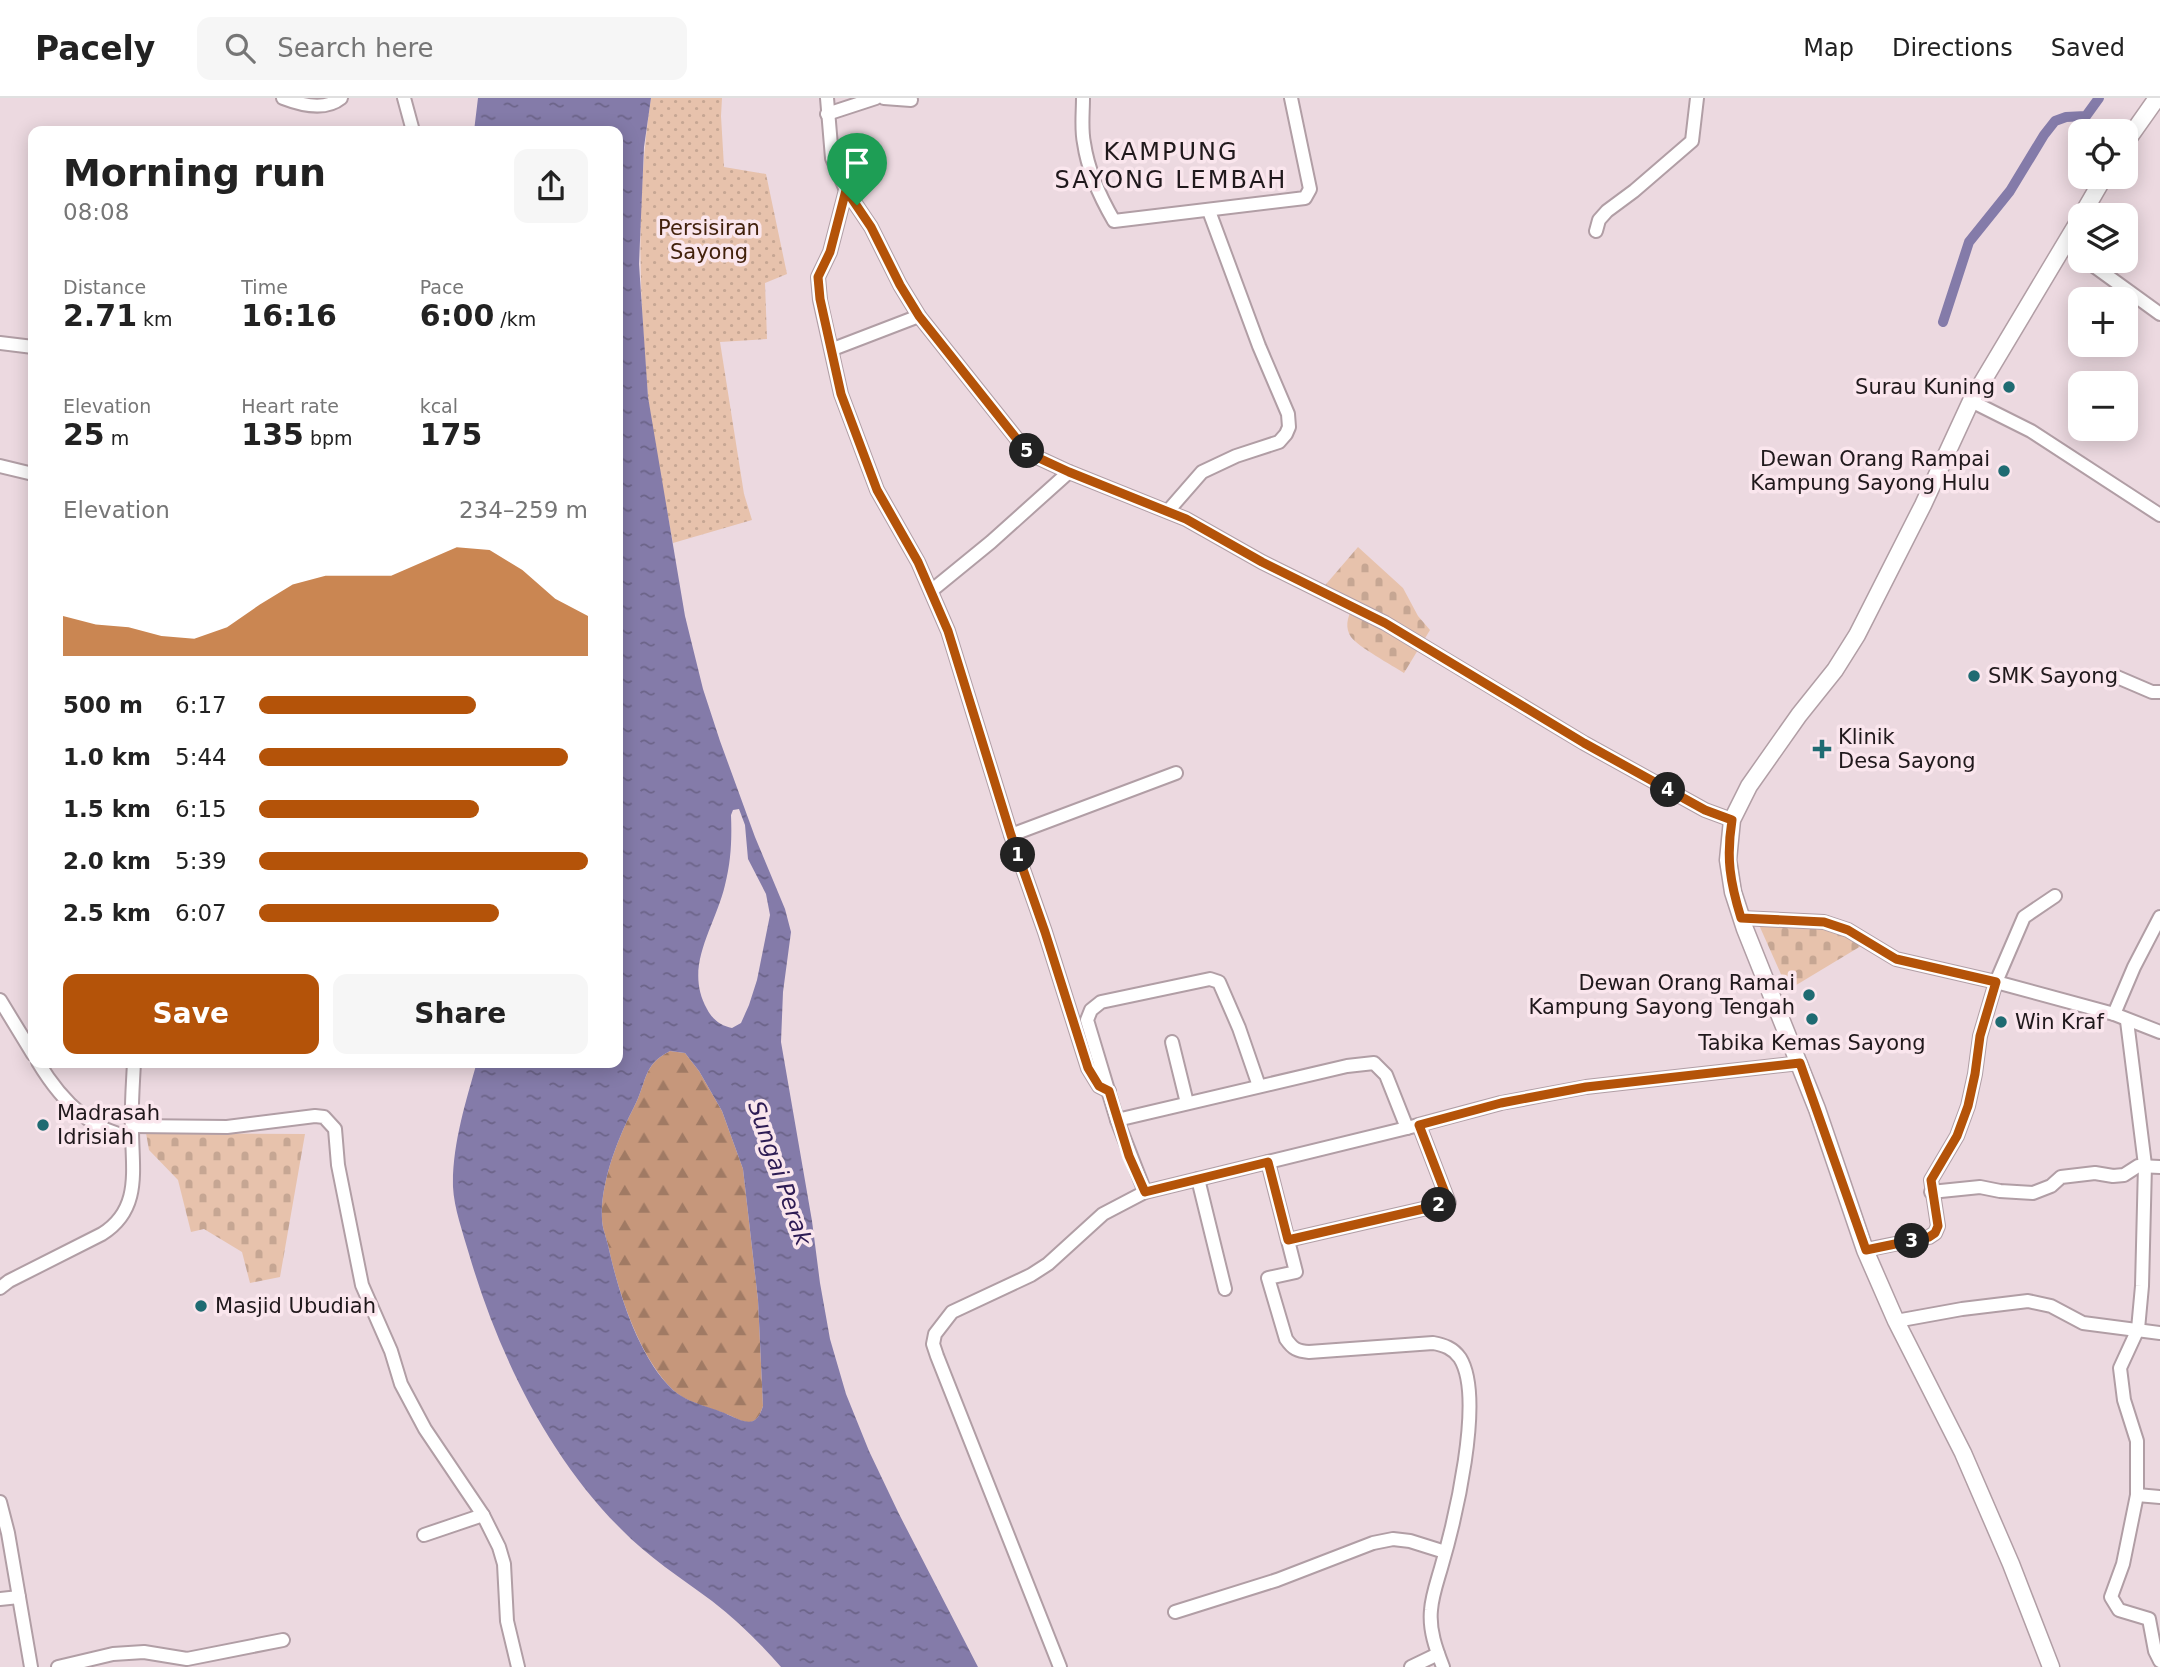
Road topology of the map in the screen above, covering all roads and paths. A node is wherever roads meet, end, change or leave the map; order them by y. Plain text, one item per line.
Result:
1 (284, 98) edge
2 (341, 98) edge
3 (404, 98) edge
4 (827, 98) edge
5 (876, 98) edge
6 (884, 98) edge
7 (1083, 98) edge
8 (1291, 98) edge
9 (1697, 98) edge
10 (2157, 98) edge
11 (911, 100) dead end
12 (827, 114) junction
13 (2138, 125) edge
14 (412, 126) edge
15 (846, 190) junction
16 (1209, 211) junction
17 (1596, 231) dead end
18 (2068, 239) edge
19 (2065, 244) junction
20 (2068, 246) edge
21 (2104, 273) edge
22 (2160, 314) edge
23 (919, 316) junction
24 (0, 343) edge
25 (28, 346) edge
26 (833, 349) junction
27 (1971, 401) junction
28 (0, 466) edge
29 (1069, 472) junction
30 (28, 473) edge
31 (1168, 511) junction
32 (2160, 515) edge
33 (931, 591) junction
34 (2117, 677) dead end
35 (2160, 692) edge
36 (1176, 773) dead end
37 (1732, 820) junction
38 (1011, 835) junction
39 (2055, 896) dead end
40 (2160, 917) edge
41 (1741, 918) junction
42 (1996, 982) junction
43 (0, 1000) edge
44 (2114, 1014) junction
45 (2127, 1021) junction
46 (2160, 1032) edge
47 (1172, 1042) dead end
48 (28, 1047) edge
49 (1800, 1063) junction
50 (41, 1068) edge
51 (134, 1068) edge
52 (1259, 1086) junction
53 (1109, 1091) junction
54 (1187, 1103) junction
55 (1117, 1120) junction
56 (1413, 1127) junction
57 (132, 1131) junction
58 (1268, 1162) junction
59 (2145, 1165) junction
60 (2160, 1167) edge
61 (1198, 1179) junction
62 (1145, 1192) junction
63 (1931, 1192) junction
64 (1288, 1240) junction
65 (1866, 1250) junction
66 (0, 1288) edge
67 (1225, 1289) dead end
68 (1895, 1321) junction
69 (2138, 1329) junction
70 (2160, 1333) edge
71 (2137, 1495) junction
72 (2160, 1497) edge
73 (0, 1502) edge
74 (483, 1515) junction
75 (424, 1535) dead end
76 (1445, 1552) junction
77 (19, 1597) junction
78 (0, 1599) edge
79 (1175, 1612) dead end
80 (2155, 1615) edge
81 (283, 1640) dead end
82 (1438, 1654) junction
83 (2160, 1661) edge
84 (197, 1662) edge
85 (31, 1667) edge
86 (58, 1667) edge
87 (518, 1667) edge
88 (1060, 1667) edge
89 (1411, 1667) edge
90 (1443, 1667) edge
91 (2051, 1667) edge

1 - 2 street
3 - 14 street
4 - 12 street
5 - 12 street
6 - 11 street
7 - 16 street
8 - 16 street
9 - 17 street
10 - 13 main road
12 - 15 street
15 - 23 street
15 - 26 street
16 - 31 street
18 - 19 main road
19 - 20 street
19 - 27 main road
21 - 22 street
23 - 26 street
23 - 29 street
24 - 25 street
26 - 33 street
27 - 32 street
27 - 37 main road
28 - 30 street
29 - 31 street
29 - 33 street
31 - 37 street
33 - 38 street
34 - 35 street
36 - 38 street
37 - 41 main road
38 - 53 street
39 - 42 street
40 - 44 street
41 - 42 street
41 - 49 main road
42 - 44 street
42 - 63 street
43 - 48 street
44 - 45 street
45 - 46 street
45 - 59 street
47 - 54 street
49 - 56 street
49 - 65 main road
50 - 57 street
51 - 57 street
52 - 53 street
52 - 54 street
52 - 56 street
53 - 55 street
54 - 55 street
55 - 62 street
56 - 58 street
56 - 64 street
57 - 66 street
57 - 74 street
58 - 61 street
58 - 64 street
59 - 60 street
59 - 63 street
59 - 69 street
61 - 62 street
61 - 67 street
62 - 88 street
63 - 65 street
64 - 76 street
65 - 68 main road
68 - 69 street
68 - 91 main road
69 - 70 street
69 - 71 street
71 - 72 street
71 - 80 street
73 - 77 street
74 - 75 street
74 - 87 street
76 - 79 street
76 - 82 street
77 - 78 street
77 - 85 street
80 - 83 street
81 - 84 street
82 - 89 street
82 - 90 street
84 - 86 street

